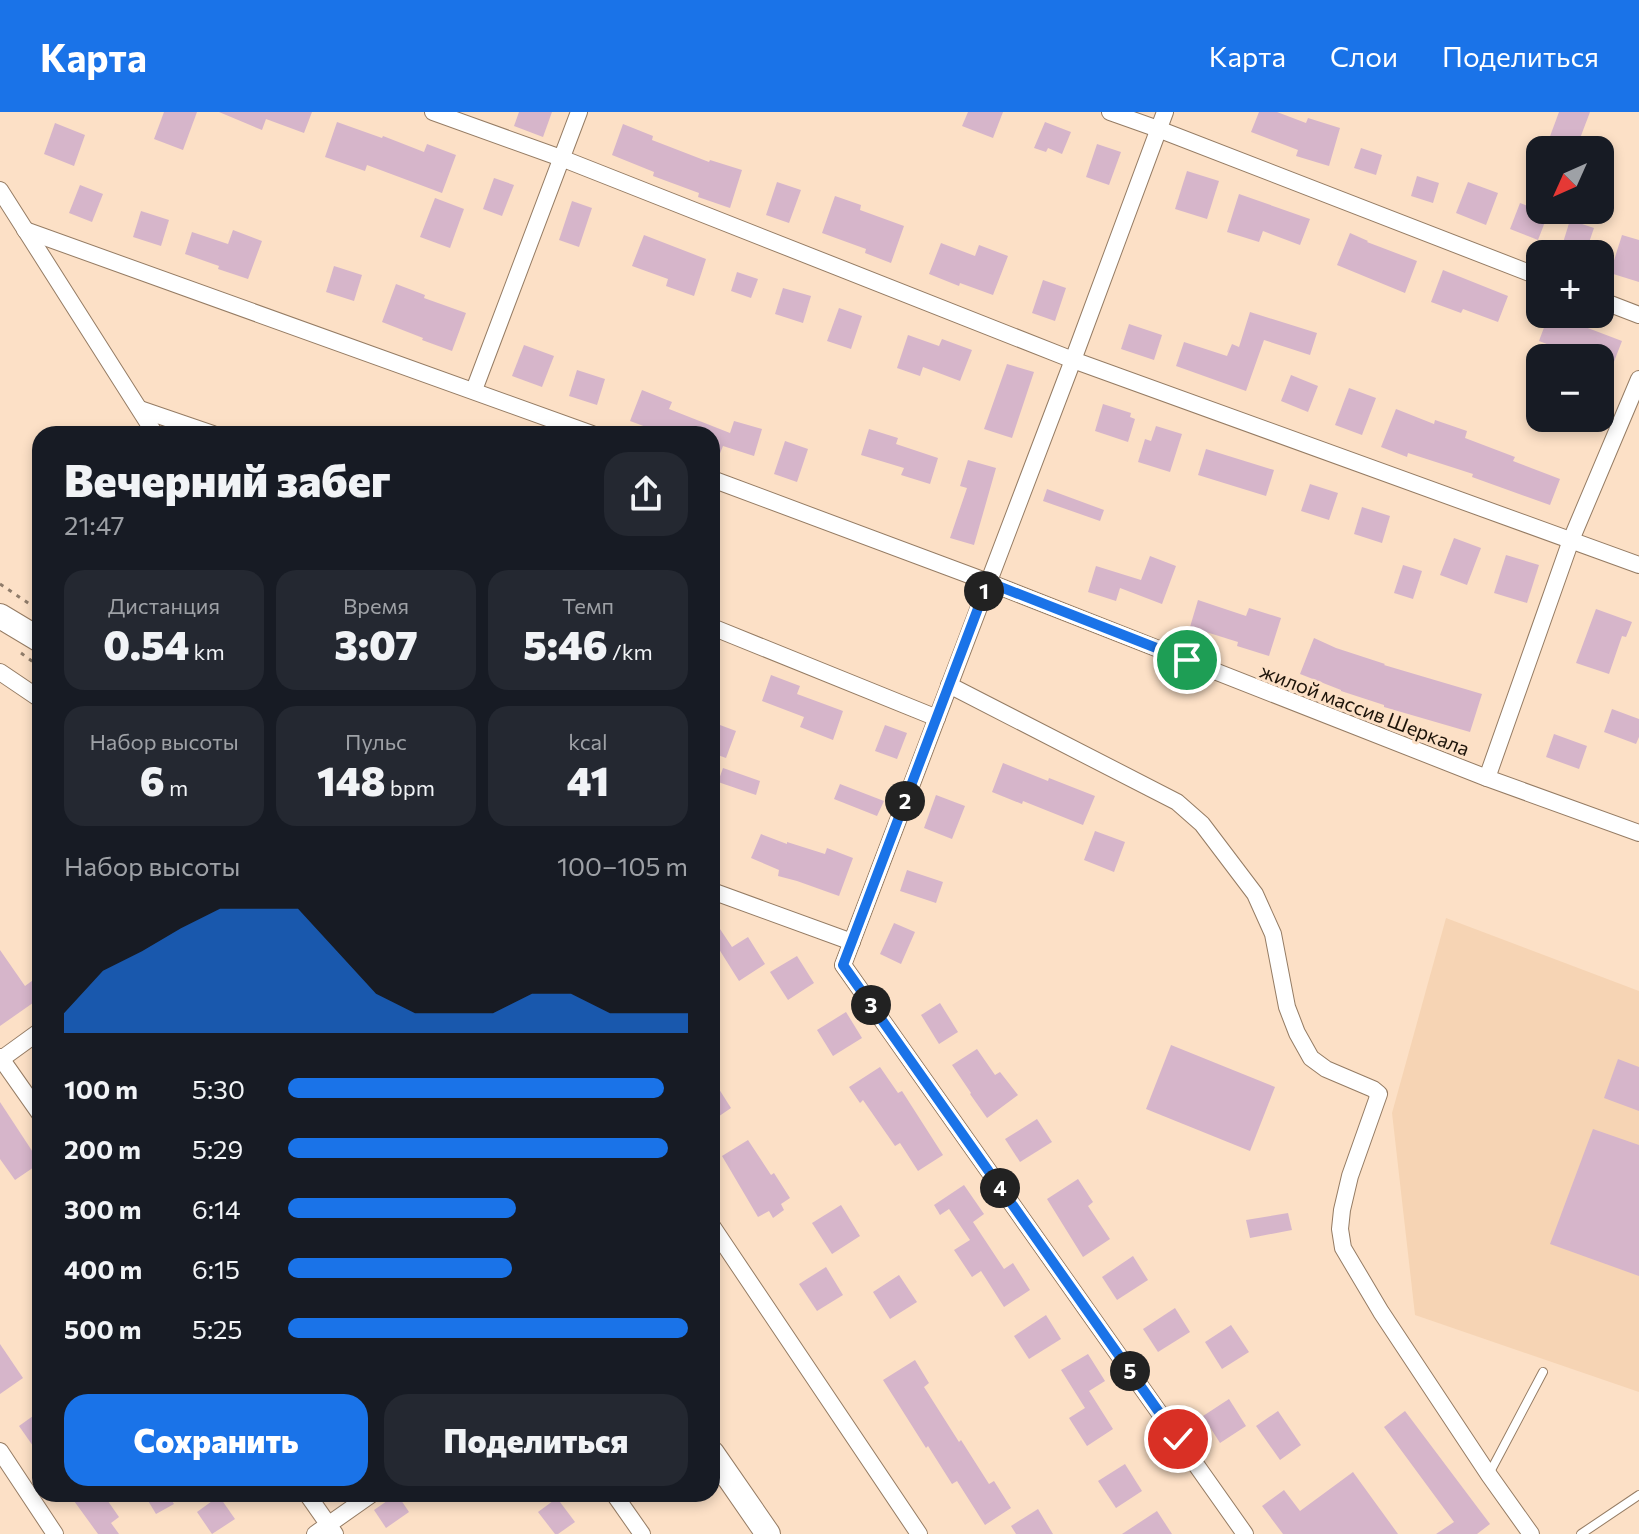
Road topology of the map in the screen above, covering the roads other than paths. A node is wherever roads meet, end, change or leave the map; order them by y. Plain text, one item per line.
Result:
1 (433, 112) edge
2 (579, 112) edge
3 (1110, 112) edge
4 (1165, 112) edge
5 (1158, 129) junction
6 (561, 158) junction
7 (0, 190) edge
8 (25, 230) junction
9 (1526, 272) edge
10 (1614, 305) edge
11 (1639, 315) edge
12 (1073, 360) junction
13 (1639, 379) edge
14 (474, 390) junction
15 (140, 409) junction
16 (150, 426) edge
17 (190, 426) edge
18 (571, 426) edge
19 (720, 482) edge
20 (1571, 540) junction
21 (1639, 565) edge
22 (988, 582) junction
23 (0, 616) edge
24 (720, 630) edge
25 (32, 635) edge
26 (0, 672) edge
27 (949, 685) junction
28 (32, 694) edge
29 (937, 718) junction
30 (1487, 778) junction
31 (1639, 833) edge
32 (720, 894) edge
33 (852, 942) junction
34 (32, 1037) edge
35 (1, 1059) edge
36 (32, 1103) edge
37 (720, 1238) edge
38 (1543, 1372) dead end
39 (0, 1451) edge
40 (720, 1465) edge
41 (1489, 1475) junction
42 (1639, 1495) edge
43 (32, 1499) edge
44 (34, 1502) edge
45 (311, 1502) edge
46 (362, 1502) edge
47 (620, 1502) edge
48 (326, 1531) edge
49 (55, 1534) edge
50 (642, 1534) edge
51 (768, 1534) edge
52 (919, 1534) edge
53 (1245, 1534) edge
54 (1531, 1534) edge
55 (1581, 1534) edge

1 - 6 street
2 - 6 street
3 - 5 street
4 - 5 street
5 - 9 street
5 - 12 street
6 - 12 street
6 - 14 street
7 - 8 street
8 - 14 street
8 - 15 street
10 - 11 street
12 - 20 street
12 - 22 street
13 - 20 street
14 - 18 street
15 - 16 street
15 - 17 street
19 - 22 street, жилой массив Шеркала
20 - 21 street
20 - 30 street
22 - 27 street
22 - 30 street, жилой массив Шеркала
23 - 25 main road
24 - 29 street
26 - 28 street
27 - 29 street
27 - 41 street
29 - 33 street
30 - 31 street, жилой массив Шеркала
32 - 33 street
33 - 53 street
34 - 35 street
35 - 36 street
37 - 52 street
38 - 41 lane
39 - 43 street
40 - 51 main road
41 - 54 street
42 - 55 lane
44 - 49 street
45 - 48 street
46 - 48 street
47 - 50 street

